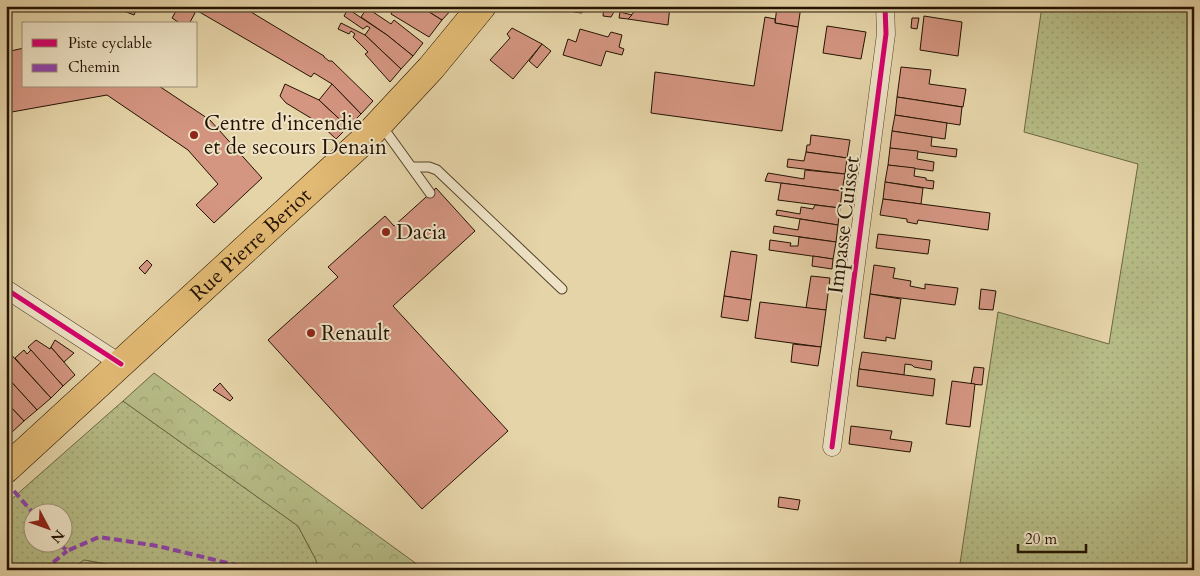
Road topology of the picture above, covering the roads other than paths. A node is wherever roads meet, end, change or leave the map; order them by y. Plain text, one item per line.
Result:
1 (482, 6) edge
2 (886, 6) edge
3 (380, 123) junction
4 (412, 167) junction
5 (430, 193) dead end
6 (6, 289) edge
7 (562, 289) dead end
8 (122, 364) junction
9 (832, 447) dead end
10 (6, 469) edge

1 - 3 main road, Rue Pierre Beriot
2 - 9 street, Impasse Cuisset
3 - 4 lane
3 - 8 main road, Rue Pierre Beriot
4 - 5 lane
4 - 7 lane
6 - 8 street
8 - 10 main road, Rue Pierre Beriot

